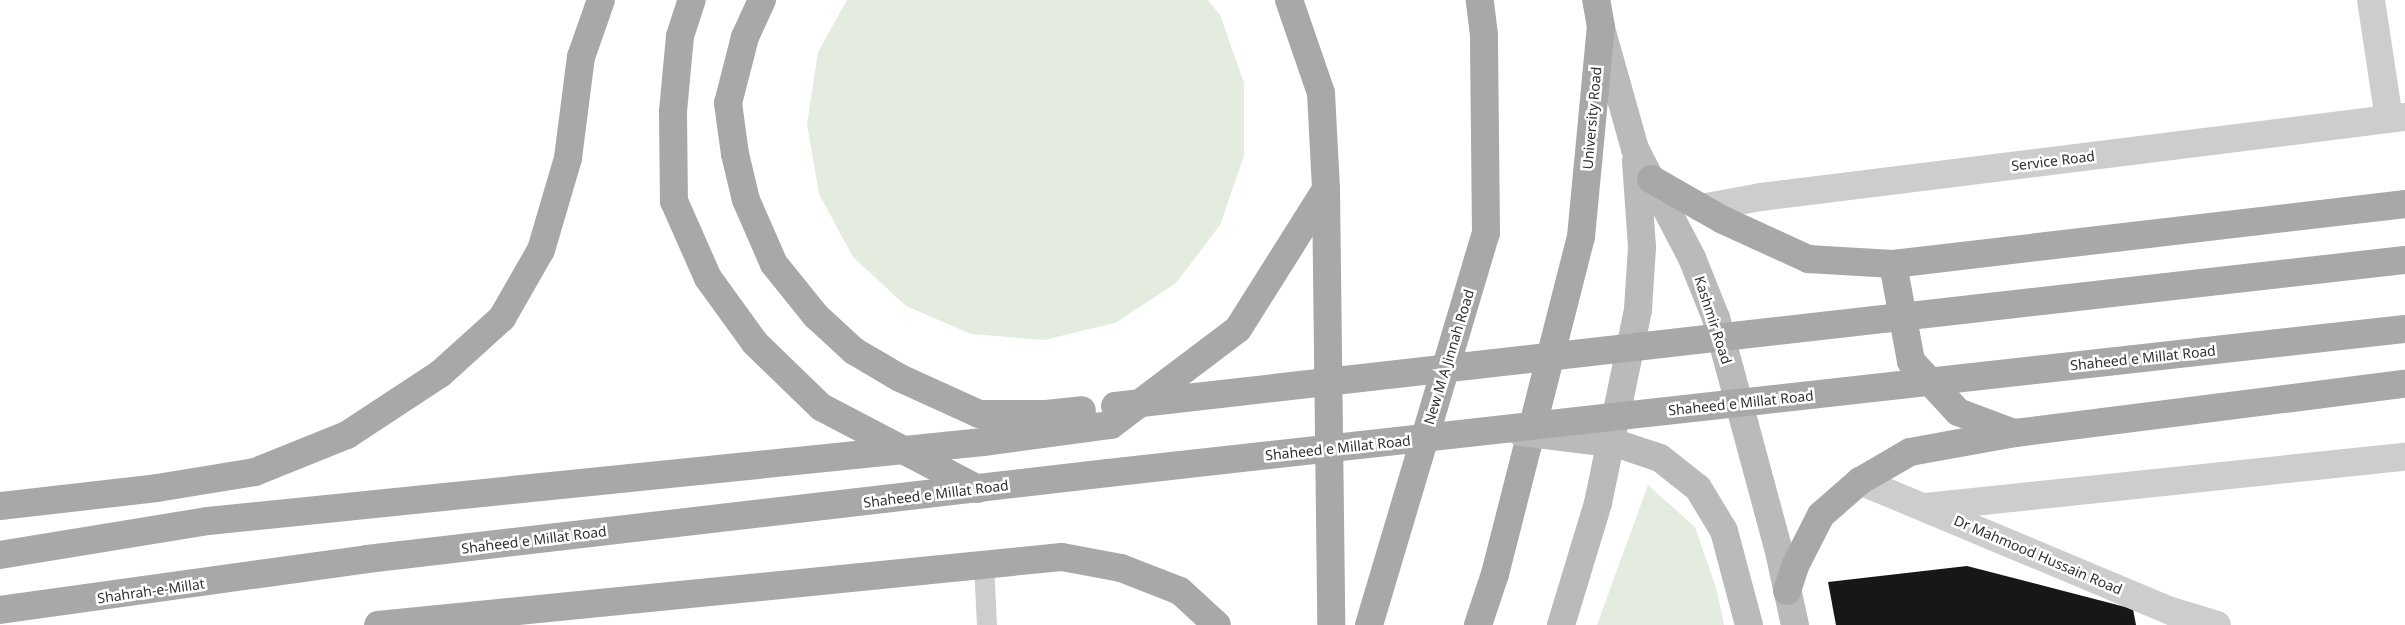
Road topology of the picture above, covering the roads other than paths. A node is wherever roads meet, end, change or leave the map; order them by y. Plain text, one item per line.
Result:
1 (601, 0) edge
2 (692, 0) edge
3 (762, 0) edge
4 (1289, 0) edge
5 (1480, 0) edge
6 (1596, 0) edge
7 (2371, 0) edge
8 (1601, 27) junction
9 (2397, 118) edge
10 (1636, 150) junction
11 (1651, 179) junction
12 (1326, 189) junction
13 (2405, 204) edge
14 (1701, 208) junction
15 (2405, 260) edge
16 (1893, 264) junction
17 (2405, 329) edge
18 (2405, 384) edge
19 (1500, 430) junction
20 (2015, 433) junction
21 (2405, 457) edge
22 (1860, 481) junction
23 (978, 489) junction
24 (0, 506) edge
25 (1926, 507) junction
26 (0, 555) edge
27 (984, 564) junction
28 (273, 574) joint
29 (1787, 591) junction
30 (0, 610) edge
31 (2173, 618) edge
32 (378, 625) edge
33 (987, 625) edge
34 (1217, 625) edge
35 (1331, 625) edge
36 (1369, 625) edge
37 (1478, 625) edge
38 (1561, 625) edge
39 (1748, 625) edge
40 (1795, 625) edge
41 (2217, 625) edge

1 - 24 main road
2 - 23 main road, bridge
3 - 15 main road, bridge
4 - 12 main road
5 - 36 main road, New M A Jinnah Road
6 - 8 main road, University Road
7 - 9 street
8 - 10 main road, Kashmir Road
8 - 37 main road, University Road
9 - 14 street, Service Road
10 - 11 main road, Kashmir Road
10 - 38 main road
11 - 14 main road
11 - 29 main road, Kashmir Road
12 - 26 main road
12 - 35 main road
13 - 16 main road
14 - 16 main road
16 - 20 main road
17 - 19 main road, Shaheed e Millat Road, bridge
18 - 20 main road
19 - 23 main road, Shaheed e Millat Road, bridge
19 - 39 main road, bridge
20 - 22 main road
21 - 25 street
22 - 25 street, Dr Mahmood Hussain Road
22 - 29 main road
23 - 28 main road, Shaheed e Millat Road
25 - 31 street, Dr Mahmood Hussain Road
27 - 32 main road
27 - 33 lane
27 - 34 main road
28 - 30 main road, Shahrah-e-Millat
29 - 40 main road, Kashmir Road
31 - 41 street, Dr Mahmood Hussain Road

